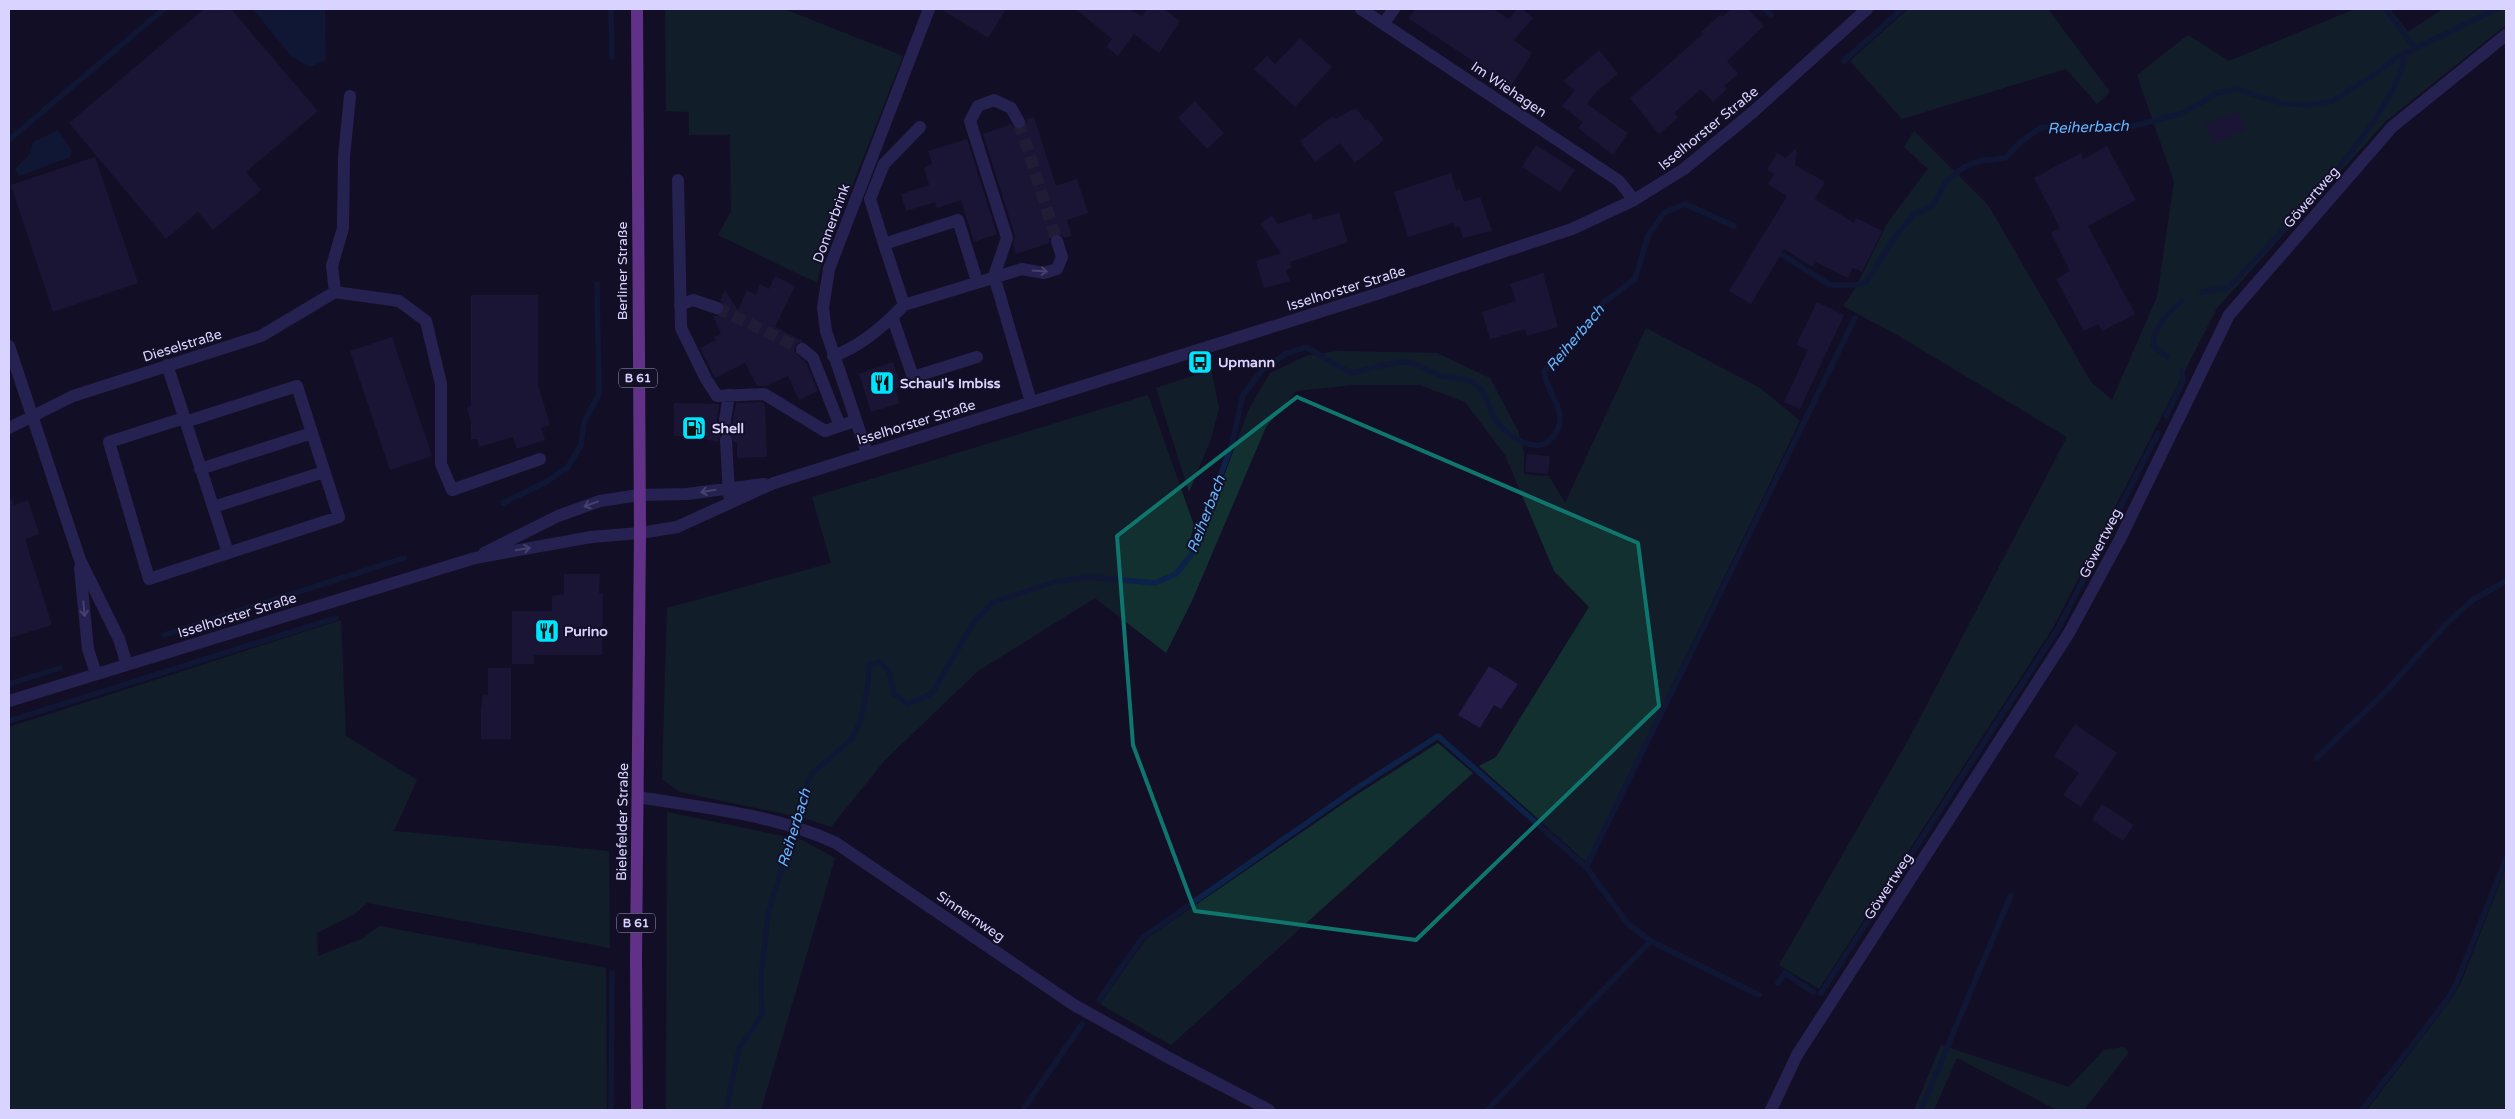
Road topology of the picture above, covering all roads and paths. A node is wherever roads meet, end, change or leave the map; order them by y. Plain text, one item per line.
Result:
1 (637, 9) edge
2 (929, 9) edge
3 (1361, 9) edge
4 (1394, 9) edge
5 (1867, 9) edge
6 (1384, 23) junction
7 (2506, 35) edge
8 (350, 96) dead end
9 (1019, 122) tunnel mouth
10 (920, 128) dead end
11 (678, 180) dead end
12 (1634, 200) junction
13 (1057, 241) tunnel mouth
14 (884, 244) junction
15 (994, 276) junction
16 (977, 281) junction
17 (335, 292) junction
18 (680, 305) junction
19 (904, 305) junction
20 (717, 308) tunnel mouth
21 (893, 319) junction
22 (9, 346) edge
23 (802, 349) tunnel mouth
24 (833, 356) junction
25 (977, 357) dead end
26 (167, 365) junction
27 (729, 395) junction
28 (1031, 402) junction
29 (32, 416) junction
30 (185, 420) junction
31 (725, 420) tunnel mouth
32 (855, 421) junction
33 (840, 426) junction
34 (9, 428) edge
35 (312, 433) junction
36 (726, 440) tunnel mouth
37 (867, 453) junction
38 (540, 459) dead end
39 (200, 469) junction
40 (324, 472) junction
41 (774, 483) junction
42 (728, 488) junction
43 (639, 495) junction
44 (730, 503) junction
45 (213, 507) junction
46 (640, 534) junction
47 (228, 553) junction
48 (475, 558) junction
49 (80, 560) junction
50 (128, 665) junction
51 (96, 674) junction
52 (9, 702) edge
53 (638, 797) junction
54 (637, 1110) edge
55 (1269, 1110) edge
56 (1771, 1110) edge

1 - 43 main road, Berliner Straße / B 61
2 - 24 street, Donnerbrink
3 - 6 street, Im Wiehagen
4 - 6 street
5 - 12 street, Isselhorster Straße
6 - 12 street, Im Wiehagen
7 - 56 street, Göwertweg
8 - 17 street
9 - 15 street
10 - 14 street
11 - 18 street
12 - 28 street, Isselhorster Straße
15 -> 13 street
14 - 16 street
14 - 19 street
15 - 16 street
15 - 28 street
16 - 19 street
17 - 26 street, Dieselstraße
17 - 38 street
18 - 20 street
18 - 27 street
19 - 21 street
21 - 24 street
21 - 25 street
22 - 29 street
23 - 33 street
24 - 32 street, Donnerbrink
26 - 29 street, Dieselstraße
26 - 30 street
27 - 31 street
27 - 33 street
28 - 37 street, Isselhorster Straße
29 - 34 street, Dieselstraße
29 - 49 street
30 - 35 street
30 - 39 street
30 - 47 street
32 - 33 street
32 - 37 street, Donnerbrink
35 - 39 street
35 - 40 street
36 - 42 street
37 - 41 street, Isselhorster Straße
39 - 45 street
40 - 45 street
40 - 47 street
41 - 42 street, Isselhorster Straße
41 - 44 street, Isselhorster Straße
42 -> 43 street, Isselhorster Straße
42 - 44 street
43 - 46 main road, Berliner Straße / B 61
43 -> 48 street, Isselhorster Straße
44 - 46 street, Isselhorster Straße
45 - 47 street
48 -> 46 street, Isselhorster Straße
46 - 53 main road, Bielefelder Straße / B 61
48 - 50 street, Isselhorster Straße
49 - 50 street
49 -> 51 street
50 - 51 street, Isselhorster Straße
51 - 52 street, Isselhorster Straße
53 - 54 main road, Bielefelder Straße / B 61
53 - 55 street, Sinnernweg

